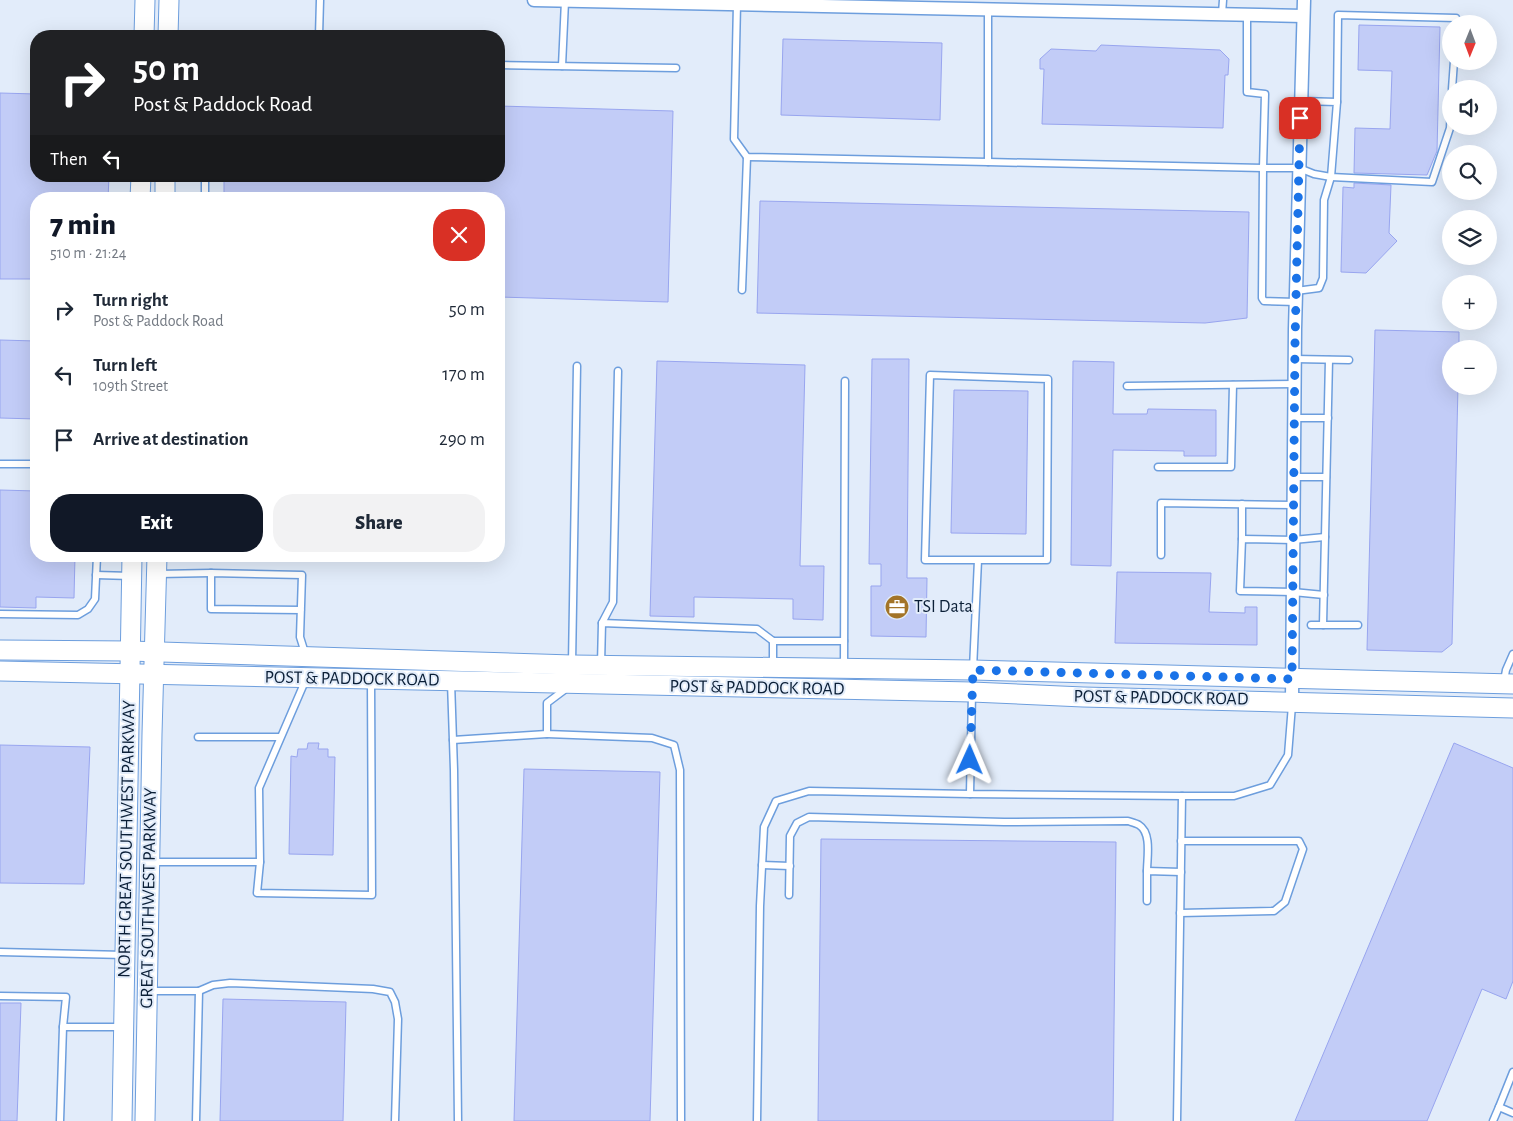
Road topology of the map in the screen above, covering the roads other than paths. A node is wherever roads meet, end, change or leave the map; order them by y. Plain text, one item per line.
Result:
1 (145, 0) edge
2 (169, 0) edge
3 (320, 0) edge
4 (534, 0) edge
5 (543, 0) edge
6 (1223, 0) edge
7 (1304, 0) edge
8 (565, 1) edge
9 (834, 3) edge
10 (737, 4) junction
11 (897, 4) edge
12 (988, 9) junction
13 (1222, 14) junction
14 (1247, 15) junction
15 (1303, 16) junction
16 (1442, 18) edge
17 (144, 30) edge
18 (168, 30) edge
19 (319, 30) edge
20 (505, 65) edge
21 (562, 66) junction
22 (676, 68) dead end
23 (1301, 101) junction
24 (1337, 102) junction
25 (1448, 135) edge
26 (747, 157) junction
27 (988, 162) junction
28 (1263, 168) junction
29 (1299, 168) junction
30 (1331, 177) junction
31 (742, 290) dead end
32 (1296, 297) junction
33 (1295, 359) junction
34 (1329, 360) junction
35 (1350, 360) dead end
36 (577, 366) dead end
37 (618, 371) dead end
38 (845, 381) dead end
39 (1294, 384) junction
40 (1233, 385) junction
41 (1127, 386) dead end
42 (1294, 418) junction
43 (1328, 418) junction
44 (0, 464) edge
45 (30, 464) edge
46 (1158, 467) dead end
47 (1294, 477) junction
48 (1326, 477) junction
49 (1242, 504) junction
50 (1294, 505) junction
51 (1325, 537) junction
52 (1242, 539) junction
53 (1294, 540) junction
54 (1161, 555) dead end
55 (978, 560) junction
56 (97, 562) edge
57 (132, 562) edge
58 (156, 565) edge
59 (211, 574) junction
60 (96, 575) junction
61 (132, 576) junction
62 (1293, 592) junction
63 (1324, 596) junction
64 (300, 610) junction
65 (0, 614) edge
66 (602, 623) junction
67 (1311, 625) dead end
68 (1323, 625) junction
69 (1358, 626) dead end
70 (773, 641) junction
71 (844, 641) junction
72 (0, 650) edge
73 (130, 651) junction
74 (154, 652) junction
75 (1513, 654) edge
76 (306, 657) junction
77 (601, 666) junction
78 (773, 668) junction
79 (844, 669) junction
80 (973, 670) junction
81 (0, 671) edge
82 (130, 675) junction
83 (154, 675) junction
84 (572, 675) junction
85 (306, 678) junction
86 (1292, 679) junction
87 (372, 680) junction
88 (451, 682) junction
89 (1508, 684) edge
90 (972, 692) junction
91 (1292, 701) junction
92 (1513, 708) edge
93 (547, 734) junction
94 (198, 737) dead end
95 (280, 737) junction
96 (452, 740) junction
97 (970, 794) junction
98 (1182, 796) junction
99 (1182, 841) junction
100 (150, 862) junction
101 (260, 862) junction
102 (762, 865) junction
103 (790, 866) junction
104 (1147, 871) junction
105 (1181, 872) junction
106 (789, 895) dead end
107 (1147, 901) dead end
108 (1180, 913) junction
109 (0, 952) edge
110 (126, 954) junction
111 (125, 990) junction
112 (148, 991) junction
113 (199, 991) junction
114 (0, 996) edge
115 (63, 1027) junction
116 (124, 1027) junction
117 (1513, 1072) edge
118 (1499, 1107) junction
119 (1513, 1113) edge
120 (60, 1121) edge
121 (122, 1121) edge
122 (145, 1121) edge
123 (196, 1121) edge
124 (395, 1121) edge
125 (458, 1121) edge
126 (681, 1121) edge
127 (757, 1121) edge
128 (1177, 1121) edge
129 (1493, 1121) edge

1 - 17 street
2 - 18 street
3 - 19 lane
4 - 5 street
5 - 8 street
6 - 13 lane
7 - 15 street
8 - 10 street
8 - 21 lane
9 - 10 street
9 - 11 street
10 - 26 lane
11 - 12 street
12 - 13 street
12 - 27 lane
13 - 14 street
14 - 15 street
14 - 28 lane
15 - 23 street
16 - 24 lane
20 - 21 lane
21 - 22 lane
23 - 24 lane
23 - 29 street
24 - 30 lane
25 - 30 lane
26 - 27 lane
26 - 31 lane
27 - 28 lane
28 - 29 lane
28 - 32 lane
29 - 30 lane
29 - 32 street
30 - 32 lane
32 - 33 street
33 - 34 lane
33 - 39 street
34 - 35 lane
34 - 43 lane
36 - 84 lane
37 - 66 lane
38 - 71 lane
39 - 40 lane
39 - 42 street
40 - 41 lane
40 - 46 lane
42 - 43 lane
42 - 47 street
43 - 48 lane
44 - 45 lane
47 - 48 lane
47 - 50 street
48 - 51 lane
49 - 50 lane
49 - 52 lane
49 - 54 lane
50 - 53 street
51 - 53 lane
51 - 63 lane
52 - 53 lane
52 - 62 lane
53 - 62 street
55 - 55 lane
55 - 80 lane
56 - 60 lane
57 - 61 street, NORTH GREAT SOUTHWEST PARKWAY
58 - 59 lane
58 - 74 street
59 - 64 lane
59 - 64 lane
60 - 61 lane
60 - 65 lane
61 - 73 street, NORTH GREAT SOUTHWEST PARKWAY
62 - 63 lane
62 - 86 street
63 - 68 lane
64 - 76 lane
66 - 70 lane
66 - 77 lane
67 - 68 lane
68 - 69 lane
70 - 71 lane
70 - 78 lane
71 - 79 lane
72 - 73 street, POST & PADDOCK ROAD
73 - 74 street, POST & PADDOCK ROAD
73 - 82 street, NORTH GREAT SOUTHWEST PARKWAY
74 - 76 street, POST & PADDOCK ROAD
74 - 83 street
75 - 89 lane
76 - 84 street, POST & PADDOCK ROAD
76 - 85 street
77 - 78 street, POST & PADDOCK ROAD
77 - 84 street, POST & PADDOCK ROAD
78 - 79 street, POST & PADDOCK ROAD
79 - 80 street, POST & PADDOCK ROAD
80 - 86 street, POST & PADDOCK ROAD
80 - 90 street
81 - 82 street, POST & PADDOCK ROAD
82 - 83 street, POST & PADDOCK ROAD
82 - 110 street, NORTH GREAT SOUTHWEST PARKWAY
83 - 85 street, POST & PADDOCK ROAD
83 - 100 street, GREAT SOUTHWEST PARKWAY
84 - 88 street, POST & PADDOCK ROAD
84 - 90 street, POST & PADDOCK ROAD
84 - 93 lane
85 - 87 street, POST & PADDOCK ROAD
85 - 95 lane
86 - 89 street, POST & PADDOCK ROAD
86 - 91 street
87 - 88 street, POST & PADDOCK ROAD
87 - 101 lane
88 - 96 lane
90 - 91 street, POST & PADDOCK ROAD
90 - 97 lane
91 - 92 street, POST & PADDOCK ROAD
91 - 98 lane
93 - 96 lane
93 - 126 lane
94 - 95 lane
95 - 101 lane
96 - 125 lane
97 - 98 lane
97 - 102 lane
98 - 99 lane
99 - 105 lane
99 - 108 lane
100 - 101 lane
100 - 112 street, GREAT SOUTHWEST PARKWAY
102 - 103 lane
102 - 127 lane
103 - 104 lane
103 - 106 lane
104 - 105 lane
104 - 107 lane
105 - 108 lane
108 - 128 lane
109 - 110 lane
110 - 111 street, NORTH GREAT SOUTHWEST PARKWAY
111 - 112 street
111 - 116 street, NORTH GREAT SOUTHWEST PARKWAY
112 - 113 lane
112 - 122 street, GREAT SOUTHWEST PARKWAY
113 - 123 lane
113 - 124 lane
114 - 115 lane
115 - 116 lane
115 - 120 lane
116 - 121 street, NORTH GREAT SOUTHWEST PARKWAY
117 - 118 lane
118 - 119 lane
118 - 129 lane

